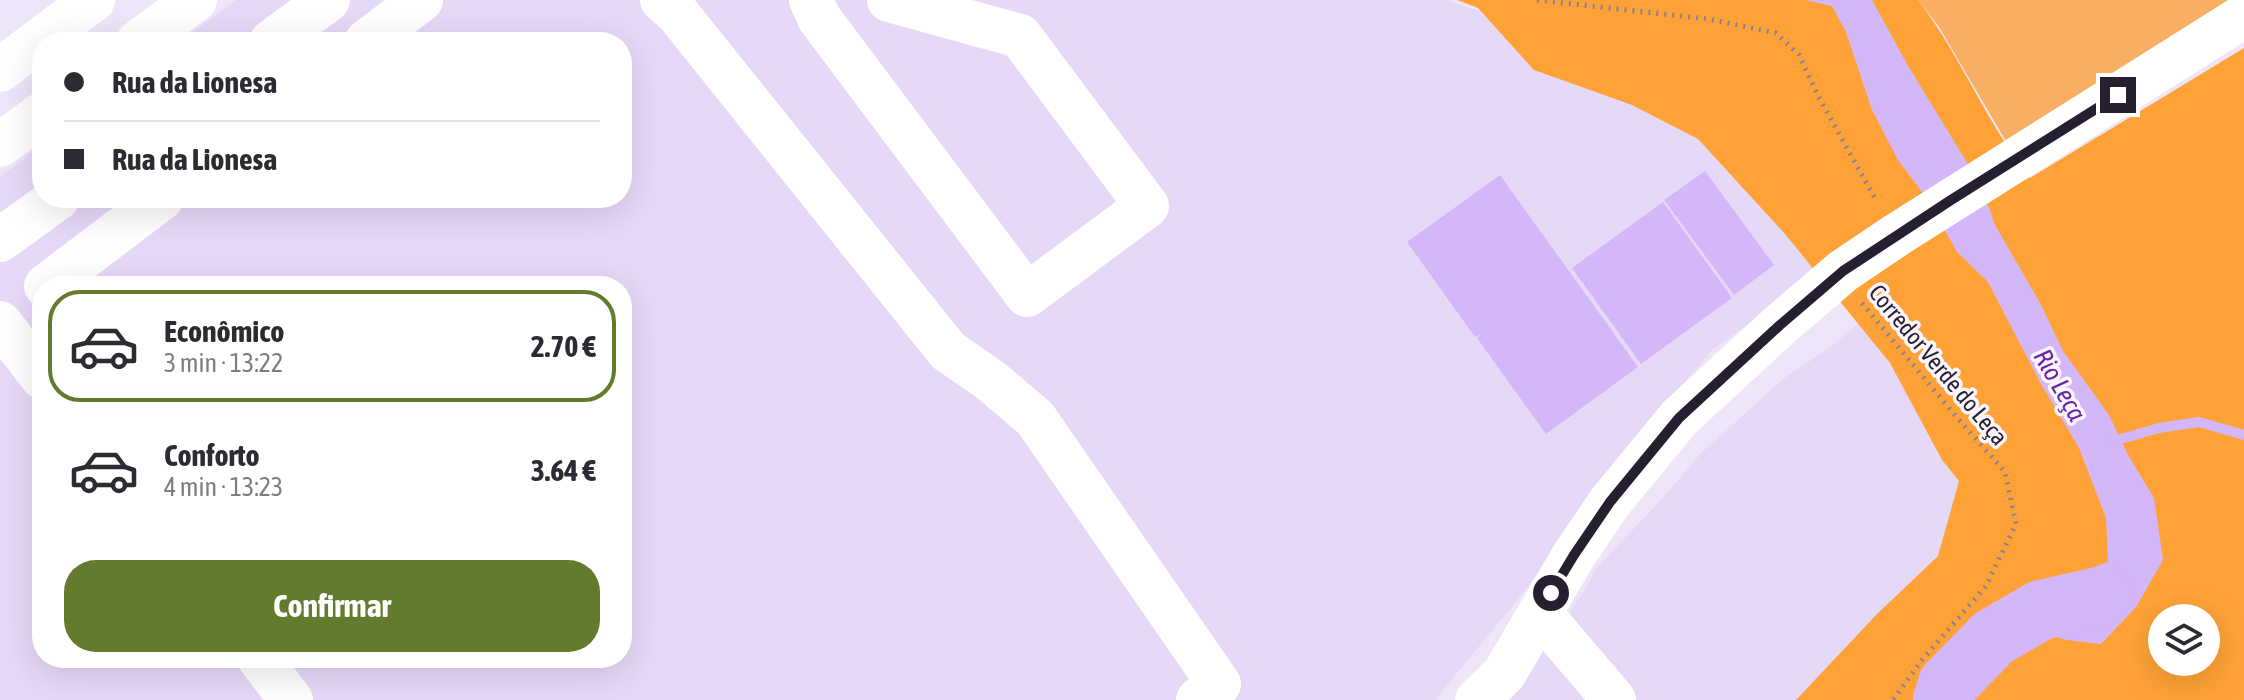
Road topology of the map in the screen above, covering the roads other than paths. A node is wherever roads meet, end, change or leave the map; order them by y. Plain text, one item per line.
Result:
1 (93, 0) edge
2 (195, 0) edge
3 (328, 0) edge
4 (421, 0) edge
5 (662, 0) edge
6 (811, 0) edge
7 (889, 0) edge
8 (2244, 16) edge
9 (50, 32) edge
10 (152, 32) edge
11 (285, 32) edge
12 (379, 32) edge
13 (32, 46) edge
14 (0, 70) edge
15 (32, 121) edge
16 (0, 145) edge
17 (44, 208) edge
18 (149, 208) edge
19 (0, 240) edge
20 (60, 276) edge
21 (32, 297) edge
22 (0, 322) edge
23 (32, 364) edge
24 (1540, 613) junction
25 (267, 668) edge
26 (291, 700) edge
27 (1198, 700) edge
28 (1477, 700) edge
29 (1614, 700) edge

1 - 9 main road
2 - 10 main road
3 - 11 main road
4 - 12 main road
5 - 27 main road
6 - 7 main road
8 - 24 main road
13 - 14 main road
15 - 16 main road
17 - 19 main road
18 - 20 main road
21 - 22 main road
22 - 23 main road
24 - 28 main road
24 - 29 main road
25 - 26 main road

